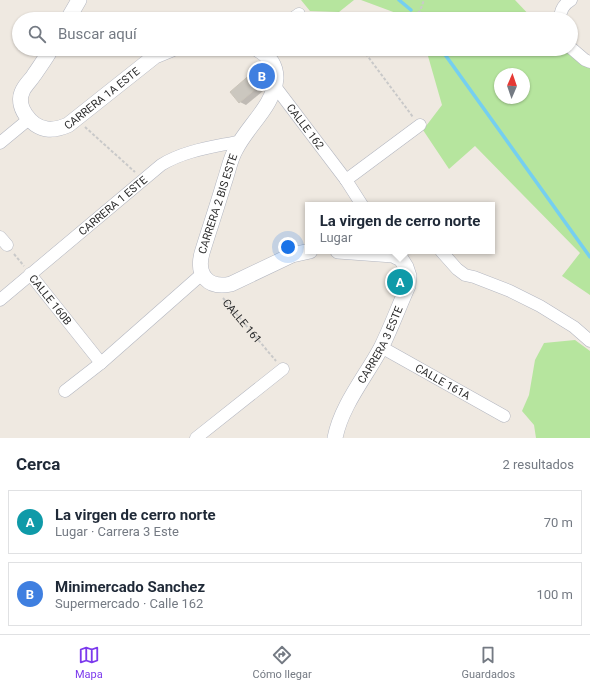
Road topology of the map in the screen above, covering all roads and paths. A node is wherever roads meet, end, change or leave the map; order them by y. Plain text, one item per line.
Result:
1 (79, 0) edge
2 (424, 0) edge
3 (568, 2) edge
4 (72, 12) edge
5 (419, 12) edge
6 (562, 12) edge
7 (578, 54) edge
8 (47, 56) edge
9 (155, 56) edge
10 (267, 56) edge
11 (368, 56) edge
12 (590, 62) edge
13 (274, 85) junction
14 (29, 119) junction
15 (76, 119) junction
16 (420, 125) joint
17 (241, 141) junction
18 (0, 143) edge
19 (143, 180) junction
20 (346, 180) junction
21 (360, 202) edge
22 (4, 241) edge
23 (305, 252) edge
24 (397, 254) edge
25 (443, 254) edge
26 (30, 274) junction
27 (206, 278) junction
28 (0, 300) edge
29 (590, 341) edge
30 (382, 347) junction
31 (101, 363) junction
32 (283, 369) joint
33 (65, 391) dead end
34 (504, 416) dead end
35 (196, 438) edge
36 (335, 438) edge

1 - 4 street
2 - 5 path
3 - 6 street
7 - 12 street
8 - 14 street
9 - 15 street, CARRERA 1A ESTE
10 - 13 street
11 - 16 path
13 - 17 street, CARRERA 2 BIS ESTE
13 - 20 street, CALLE 162
14 - 15 street, CARRERA 1A ESTE
14 - 18 street
15 - 19 path
16 - 20 street
17 - 19 street, CARRERA 1 ESTE
17 - 27 street, CARRERA 2 BIS ESTE
19 - 26 street, CARRERA 1 ESTE
20 - 21 street, CALLE 162
22 - 26 path, CALLE 160B
23 - 27 street
24 - 30 street, CARRERA 3 ESTE
25 - 29 street
26 - 28 street, CARRERA 1 ESTE
26 - 31 street, CALLE 160B
27 - 31 street
27 - 32 path, CALLE 161
30 - 34 street, CALLE 161A
30 - 36 street, CARRERA 3 ESTE
31 - 33 street
32 - 35 street

